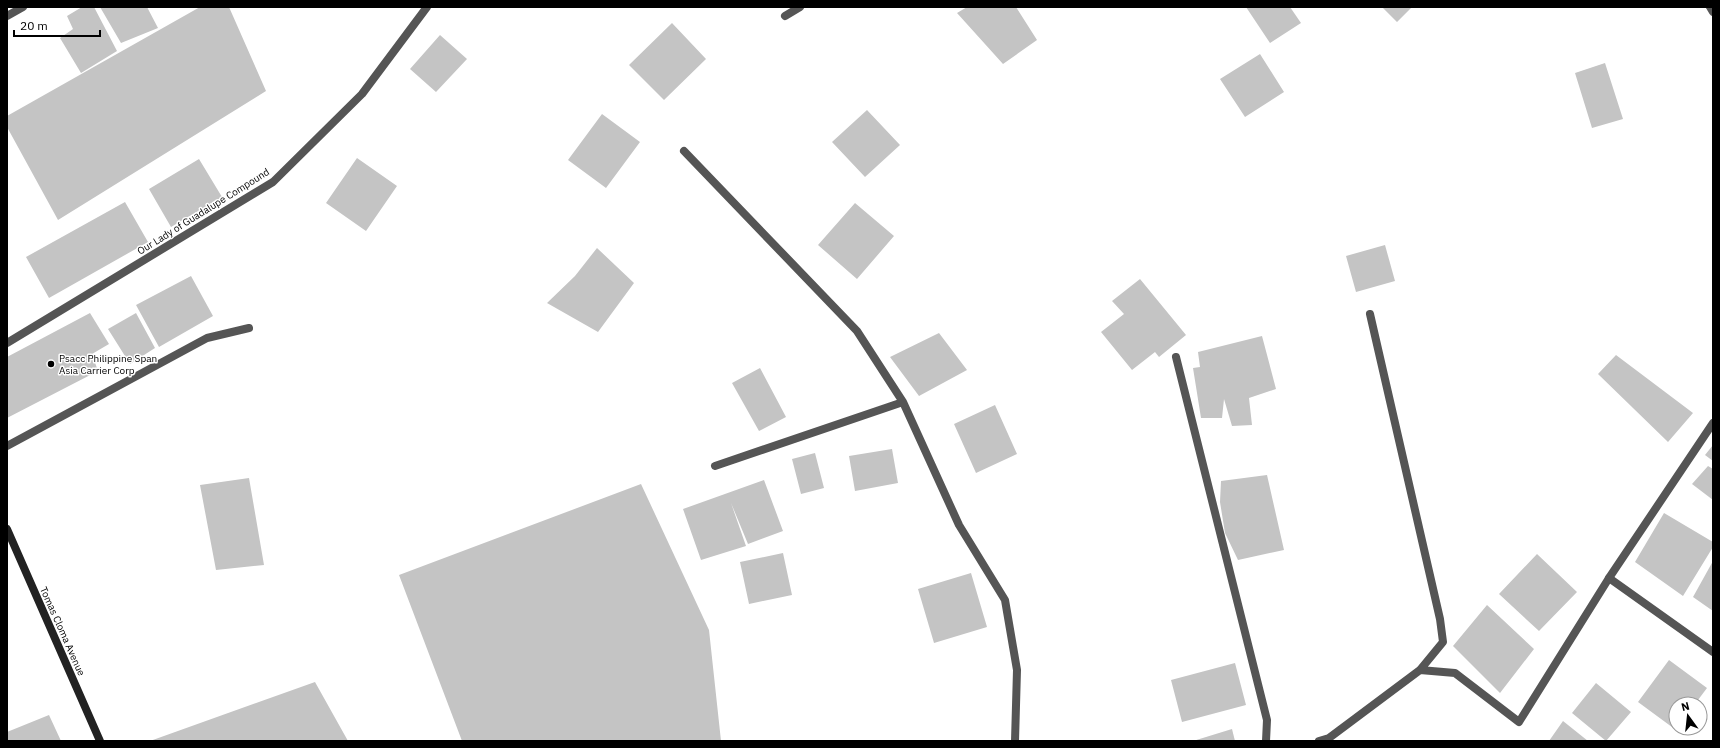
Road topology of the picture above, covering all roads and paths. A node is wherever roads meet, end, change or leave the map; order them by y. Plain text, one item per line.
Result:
1 (23, 7) edge
2 (427, 7) edge
3 (800, 7) edge
4 (1710, 7) edge
5 (1713, 12) edge
6 (7, 16) edge
7 (785, 16) dead end
8 (684, 151) dead end
9 (1370, 314) dead end
10 (249, 328) dead end
11 (7, 343) edge
12 (1176, 357) dead end
13 (903, 402) junction
14 (1713, 423) edge
15 (7, 446) edge
16 (715, 466) dead end
17 (7, 529) edge
18 (1609, 578) junction
19 (1713, 652) edge
20 (1420, 670) junction
21 (100, 741) edge
22 (1015, 741) edge
23 (1266, 741) edge
24 (1319, 741) edge

1 - 6 street
2 - 11 street, Our Lady of Guadalupe Compound
3 - 7 street
4 - 5 street
8 - 13 street
9 - 20 street
10 - 15 street
12 - 23 street
13 - 16 street
13 - 22 street
14 - 18 street
17 - 21 main road, Tomas Cloma Avenue
18 - 19 street
18 - 20 street
20 - 24 street

